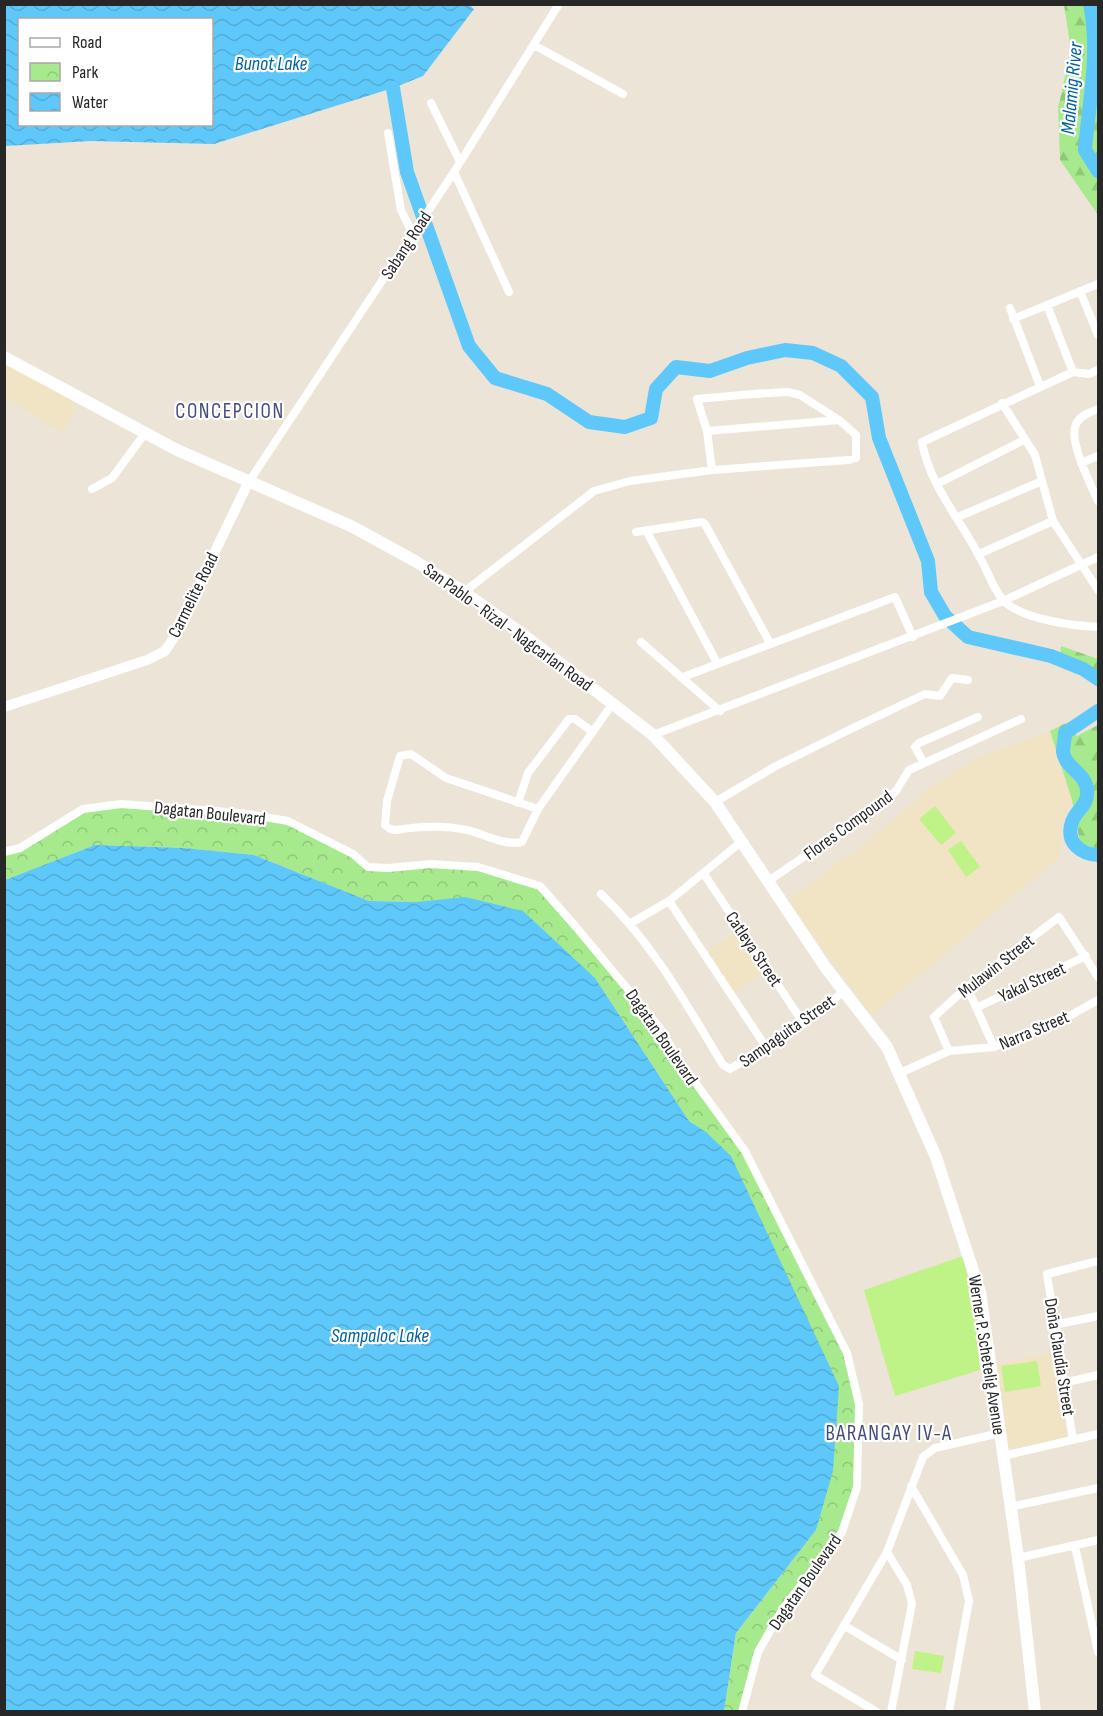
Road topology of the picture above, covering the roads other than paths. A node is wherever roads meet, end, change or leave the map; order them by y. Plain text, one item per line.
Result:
1 (560, 4) edge
2 (534, 45) junction
3 (623, 94) dead end
4 (431, 103) dead end
5 (388, 133) dead end
6 (460, 162) junction
7 (454, 172) junction
8 (413, 235) junction
9 (1098, 284) edge
10 (1080, 291) junction
11 (509, 292) dead end
12 (1047, 305) junction
13 (1010, 308) dead end
14 (1013, 319) junction
15 (1098, 335) edge
16 (4, 357) edge
17 (1098, 370) edge
18 (1073, 372) junction
19 (1040, 386) junction
20 (1002, 403) junction
21 (1098, 409) edge
22 (839, 420) junction
23 (707, 431) junction
24 (146, 432) junction
25 (1024, 440) junction
26 (1098, 456) edge
27 (1081, 463) junction
28 (712, 470) junction
29 (1042, 481) junction
30 (248, 483) junction
31 (937, 484) junction
32 (92, 489) dead end
33 (1098, 501) edge
34 (958, 518) junction
35 (1053, 521) junction
36 (636, 532) dead end
37 (647, 532) junction
38 (979, 554) junction
39 (1098, 557) edge
40 (1082, 566) junction
41 (1098, 590) edge
42 (464, 592) junction
43 (1003, 601) junction
44 (1098, 627) edge
45 (913, 637) junction
46 (641, 642) dead end
47 (770, 643) junction
48 (717, 663) junction
49 (682, 677) junction
50 (968, 680) dead end
51 (613, 703) junction
52 (4, 707) edge
53 (720, 711) junction
54 (978, 717) dead end
55 (1021, 719) dead end
56 (593, 732) junction
57 (653, 735) junction
58 (924, 764) junction
59 (715, 802) junction
60 (518, 803) junction
61 (538, 809) junction
62 (741, 842) junction
63 (4, 852) edge
64 (704, 874) junction
65 (767, 882) junction
66 (601, 894) dead end
67 (669, 901) junction
68 (631, 923) junction
69 (1086, 956) junction
70 (1098, 977) edge
71 (967, 987) junction
72 (844, 991) junction
73 (1098, 1000) edge
74 (978, 1007) junction
75 (865, 1019) joint
76 (804, 1024) junction
77 (766, 1047) junction
78 (994, 1047) junction
79 (949, 1051) junction
80 (900, 1073) junction
81 (1098, 1261) edge
82 (1098, 1316) edge
83 (1054, 1325) junction
84 (1098, 1375) edge
85 (1063, 1383) junction
86 (1000, 1433) junction
87 (1098, 1434) edge
88 (1073, 1440) junction
89 (1003, 1456) junction
90 (911, 1486) junction
91 (1098, 1488) edge
92 (1010, 1507) junction
93 (1098, 1540) edge
94 (1075, 1546) junction
95 (887, 1552) junction
96 (1018, 1558) junction
97 (1098, 1607) edge
98 (1088, 1609) junction
99 (845, 1626) junction
100 (1098, 1652) edge
101 (902, 1660) junction
102 (742, 1712) edge
103 (877, 1712) edge
104 (891, 1712) edge
105 (949, 1712) edge
106 (1035, 1712) edge

1 - 2 street, Sabang Road
2 - 3 street
2 - 6 street, Sabang Road
4 - 6 street
5 - 8 street
6 - 7 street, Sabang Road
7 - 8 street, Sabang Road
7 - 11 street
8 - 30 street, Sabang Road
9 - 10 street
10 - 12 street
10 - 15 street
12 - 14 street
12 - 18 street
13 - 14 street
14 - 19 street
16 - 24 main road, San Pablo - Rizal - Nagcarlan Road
17 - 18 street
18 - 19 street
19 - 20 street
20 - 25 street
20 - 31 street
21 - 27 street
22 - 23 street
22 - 23 street
22 - 28 street
23 - 28 street
24 - 30 main road, San Pablo - Rizal - Nagcarlan Road
24 - 32 street
25 - 29 street
25 - 31 street
26 - 27 street
27 - 33 street
28 - 42 street
29 - 34 street
29 - 35 street
30 - 42 main road, San Pablo - Rizal - Nagcarlan Road
30 - 52 street, Carmelite Road
31 - 34 street
34 - 38 street
35 - 38 street
35 - 40 street
36 - 37 street
37 - 47 street
37 - 48 street
38 - 43 street
39 - 40 street
40 - 41 street
40 - 43 street
42 - 51 main road, San Pablo - Rizal - Nagcarlan Road
43 - 44 street
43 - 45 street
45 - 47 street
45 - 53 street
46 - 49 street
47 - 48 street
48 - 49 street
49 - 53 street
50 - 59 street
51 - 56 street
51 - 57 main road, San Pablo - Rizal - Nagcarlan Road
53 - 57 street
54 - 58 street
55 - 58 street, Flores Compound
56 - 60 street
56 - 61 street
57 - 59 main road, San Pablo - Rizal - Nagcarlan Road
58 - 65 street, Flores Compound
59 - 62 main road, San Pablo - Rizal - Nagcarlan Road
60 - 61 street
60 - 61 street
62 - 64 street
62 - 65 main road, San Pablo - Rizal - Nagcarlan Road
63 - 102 street, Dagatan Boulevard
64 - 67 street
64 - 76 street, Catleya Street
65 - 72 main road, San Pablo - Rizal - Nagcarlan Road
66 - 68 street
67 - 68 street
67 - 77 street
68 - 77 street, Sampaguita Street
69 - 70 street
69 - 71 street, Mulawin Street
69 - 74 street, Yakal Street
71 - 74 street
71 - 79 street, Mulawin Street
72 - 75 main road, San Pablo - Rizal - Nagcarlan Road
72 - 76 street, Sampaguita Street
73 - 78 street, Narra Street
74 - 78 street
75 - 80 main road, Werner P. Schetelig Avenue
76 - 77 street, Sampaguita Street
78 - 79 street, Narra Street
79 - 80 street, Narra Street
80 - 86 main road, Werner P. Schetelig Avenue
81 - 83 street, Doña Claudia Street
82 - 83 street
83 - 85 street, Doña Claudia Street
84 - 85 street
85 - 88 street, Doña Claudia Street
86 - 89 main road, Werner P. Schetelig Avenue
86 - 90 street
87 - 88 street
88 - 89 street
89 - 92 main road, Werner P. Schetelig Avenue
90 - 95 street
90 - 105 street
91 - 92 street
92 - 96 main road, Werner P. Schetelig Avenue
93 - 94 street
94 - 96 street
94 - 98 street
95 - 99 street
95 - 101 street
96 - 106 main road, Werner P. Schetelig Avenue
97 - 98 street
98 - 100 street
99 - 101 street
99 - 103 street
101 - 104 street

